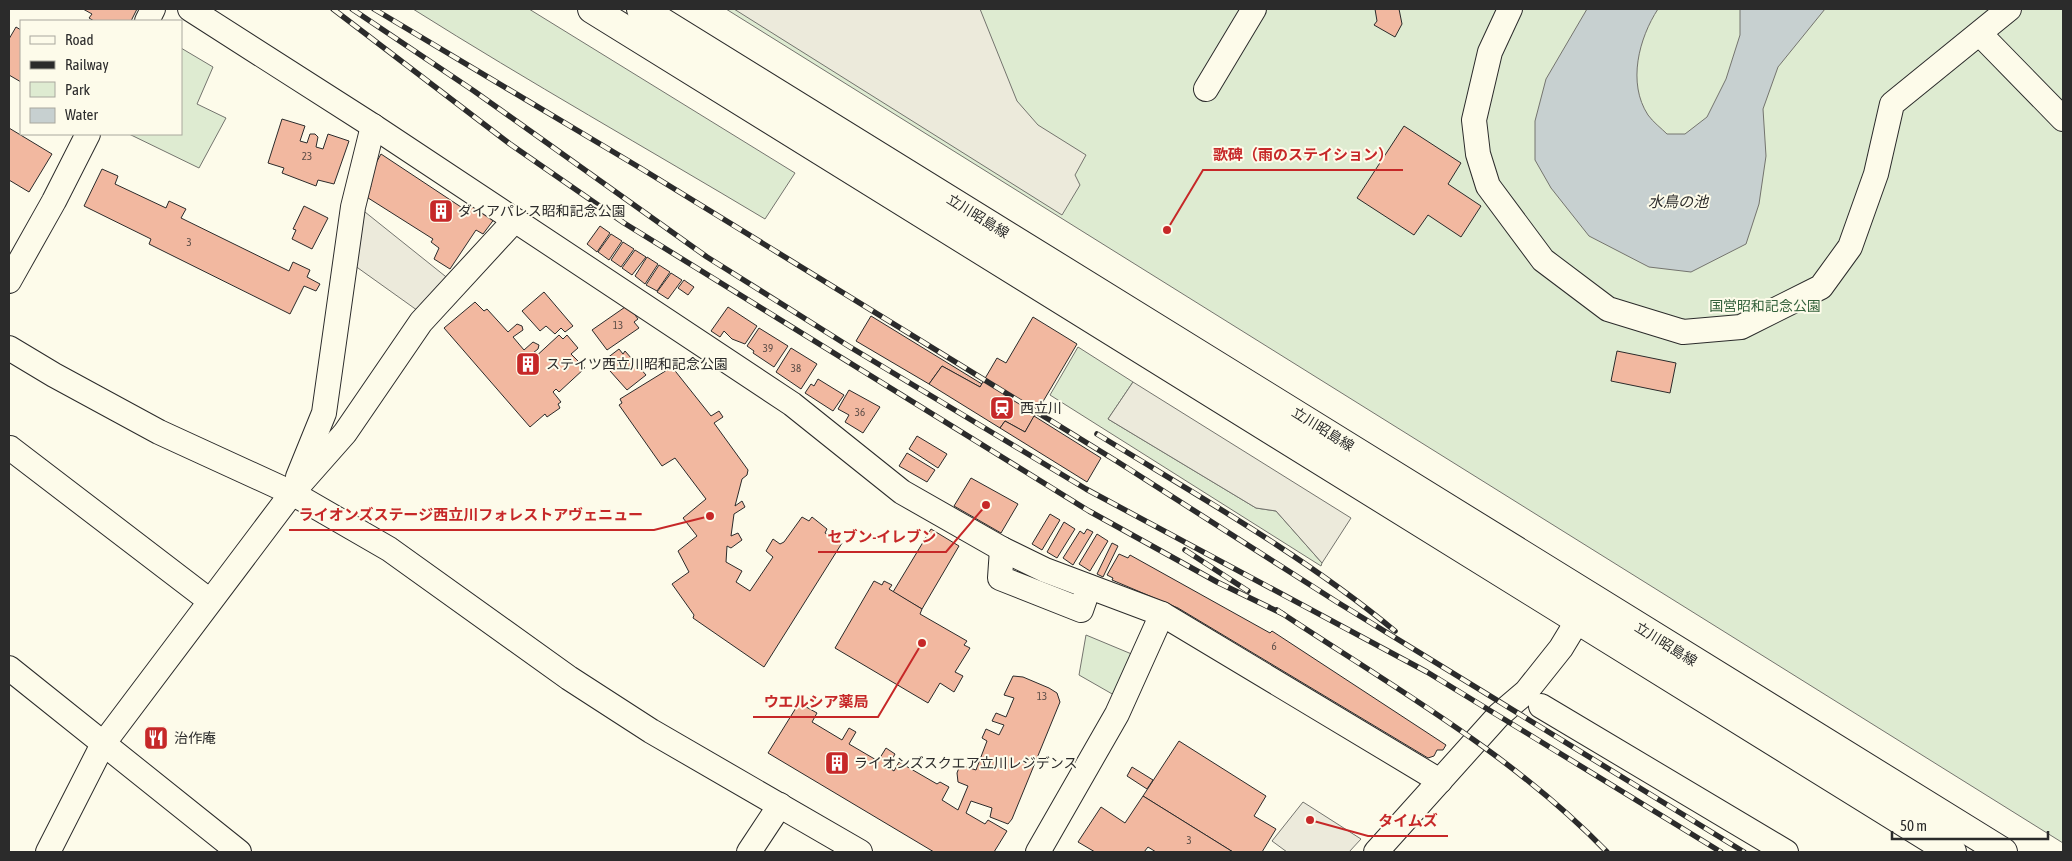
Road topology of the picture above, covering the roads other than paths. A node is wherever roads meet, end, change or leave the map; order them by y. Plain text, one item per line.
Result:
1 (154, 9) edge
2 (190, 9) edge
3 (592, 9) edge
4 (641, 9) edge
5 (1254, 9) edge
6 (1510, 9) edge
7 (2009, 9) edge
8 (148, 20) edge
9 (1980, 34) junction
10 (1206, 89) dead end
11 (2063, 119) edge
12 (373, 126) junction
13 (87, 135) edge
14 (514, 221) junction
15 (9, 281) edge
16 (9, 348) edge
17 (9, 450) edge
18 (292, 493) junction
19 (1592, 598) junction
20 (210, 601) junction
21 (1162, 614) junction
22 (1578, 620) junction
23 (9, 668) edge
24 (1541, 706) dead end
25 (103, 744) junction
26 (1440, 781) junction
27 (780, 805) junction
28 (48, 852) edge
29 (239, 852) edge
30 (749, 852) edge
31 (860, 852) edge
32 (1038, 852) edge
33 (1376, 852) edge
34 (1786, 852) edge
35 (1952, 852) edge
36 (2003, 852) edge

1 - 8 street
2 - 12 street
3 - 22 main road, 立川昭島線
4 - 19 main road, 立川昭島線
5 - 10 street
6 - 9 street
7 - 9 street
9 - 11 street
12 - 14 street
12 - 18 street
13 - 15 street
14 - 18 street
14 - 21 street
16 - 18 street
17 - 20 street
18 - 20 street
18 - 27 street
19 - 22 street
19 - 36 main road, 立川昭島線
20 - 25 street
21 - 26 street
21 - 32 street
22 - 26 street
22 - 35 main road, 立川昭島線
23 - 25 street
24 - 34 street
25 - 28 street
25 - 29 street
26 - 33 street
27 - 30 street
27 - 31 street

